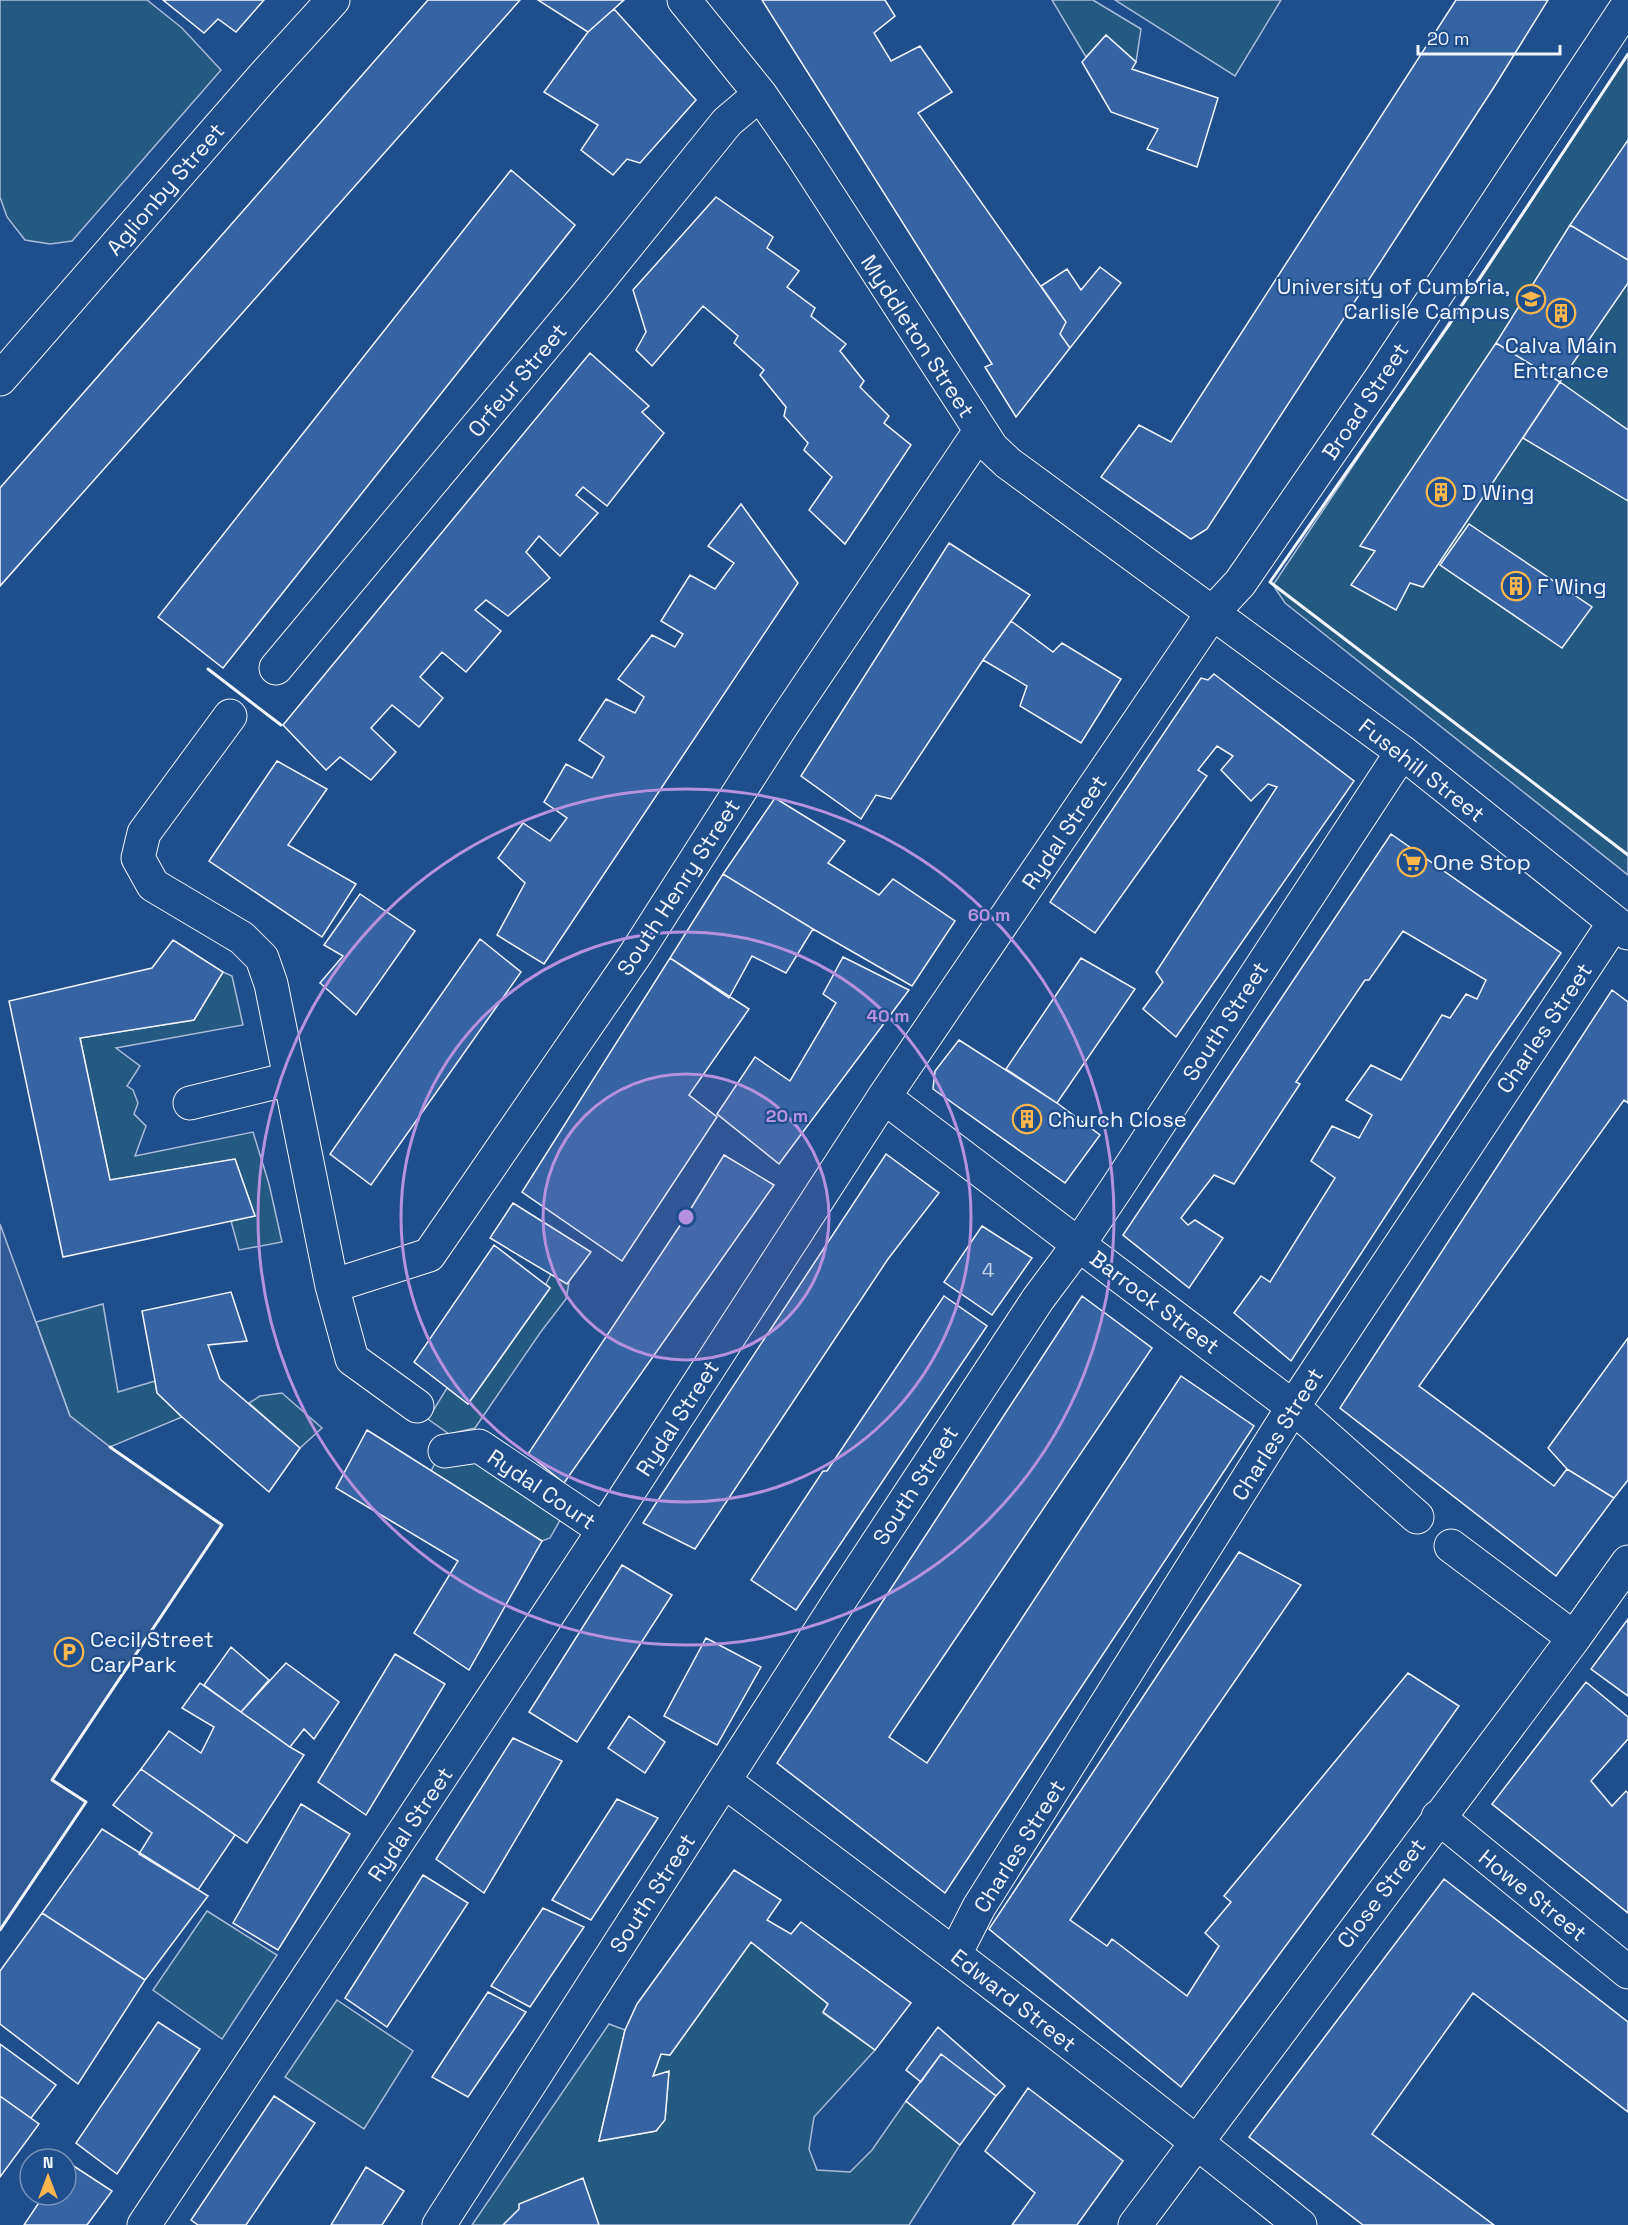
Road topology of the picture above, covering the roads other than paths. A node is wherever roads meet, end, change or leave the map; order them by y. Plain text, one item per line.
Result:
1 (333, 0) edge
2 (684, 0) edge
3 (1628, 5) edge
4 (760, 93) junction
5 (4, 362) edge
6 (980, 431) junction
7 (1213, 612) junction
8 (276, 668) dead end
9 (230, 716) dead end
10 (1402, 752) junction
11 (1621, 928) edge
12 (289, 1079) junction
13 (885, 1097) junction
14 (190, 1103) dead end
15 (1079, 1244) junction
16 (332, 1286) junction
17 (417, 1406) dead end
18 (1293, 1407) junction
19 (445, 1451) dead end
20 (1417, 1517) dead end
21 (604, 1530) junction
22 (1451, 1546) dead end
23 (1628, 1562) edge
24 (1574, 1638) junction
25 (724, 1780) junction
26 (1438, 1817) junction
27 (955, 1954) junction
28 (1628, 1972) edge
29 (1196, 2141) junction
30 (144, 2225) edge
31 (439, 2225) edge
32 (1135, 2225) edge
33 (1300, 2225) edge

1 - 5 street, Aglionby Street
2 - 4 street, Myddleton Street
3 - 7 street, Broad Street
4 - 6 street, Myddleton Street
4 - 8 street, Orfeur Street
6 - 7 street, Myddleton Street
6 - 16 street, South Henry Street
7 - 10 street, Fusehill Street
7 - 13 street, Rydal Street
9 - 12 street
10 - 11 street, Fusehill Street
10 - 15 street, South Street
11 - 18 street, Charles Street
12 - 14 street
12 - 16 street
13 - 15 street, Barrock Street
13 - 21 street, Rydal Street
15 - 18 street, Barrock Street
15 - 25 street, South Street
16 - 17 street
18 - 20 street, Barrock Street
18 - 27 street, Charles Street
19 - 21 street, Rydal Court
21 - 30 street, Rydal Street
22 - 24 street
23 - 24 street, Close Street
24 - 26 street, Close Street
25 - 27 street, Edward Street
25 - 31 street, South Street
26 - 28 street, Howe Street
26 - 29 street, Close Street
27 - 29 street, Edward Street
29 - 32 street, Close Street
29 - 33 street, Edward Street

